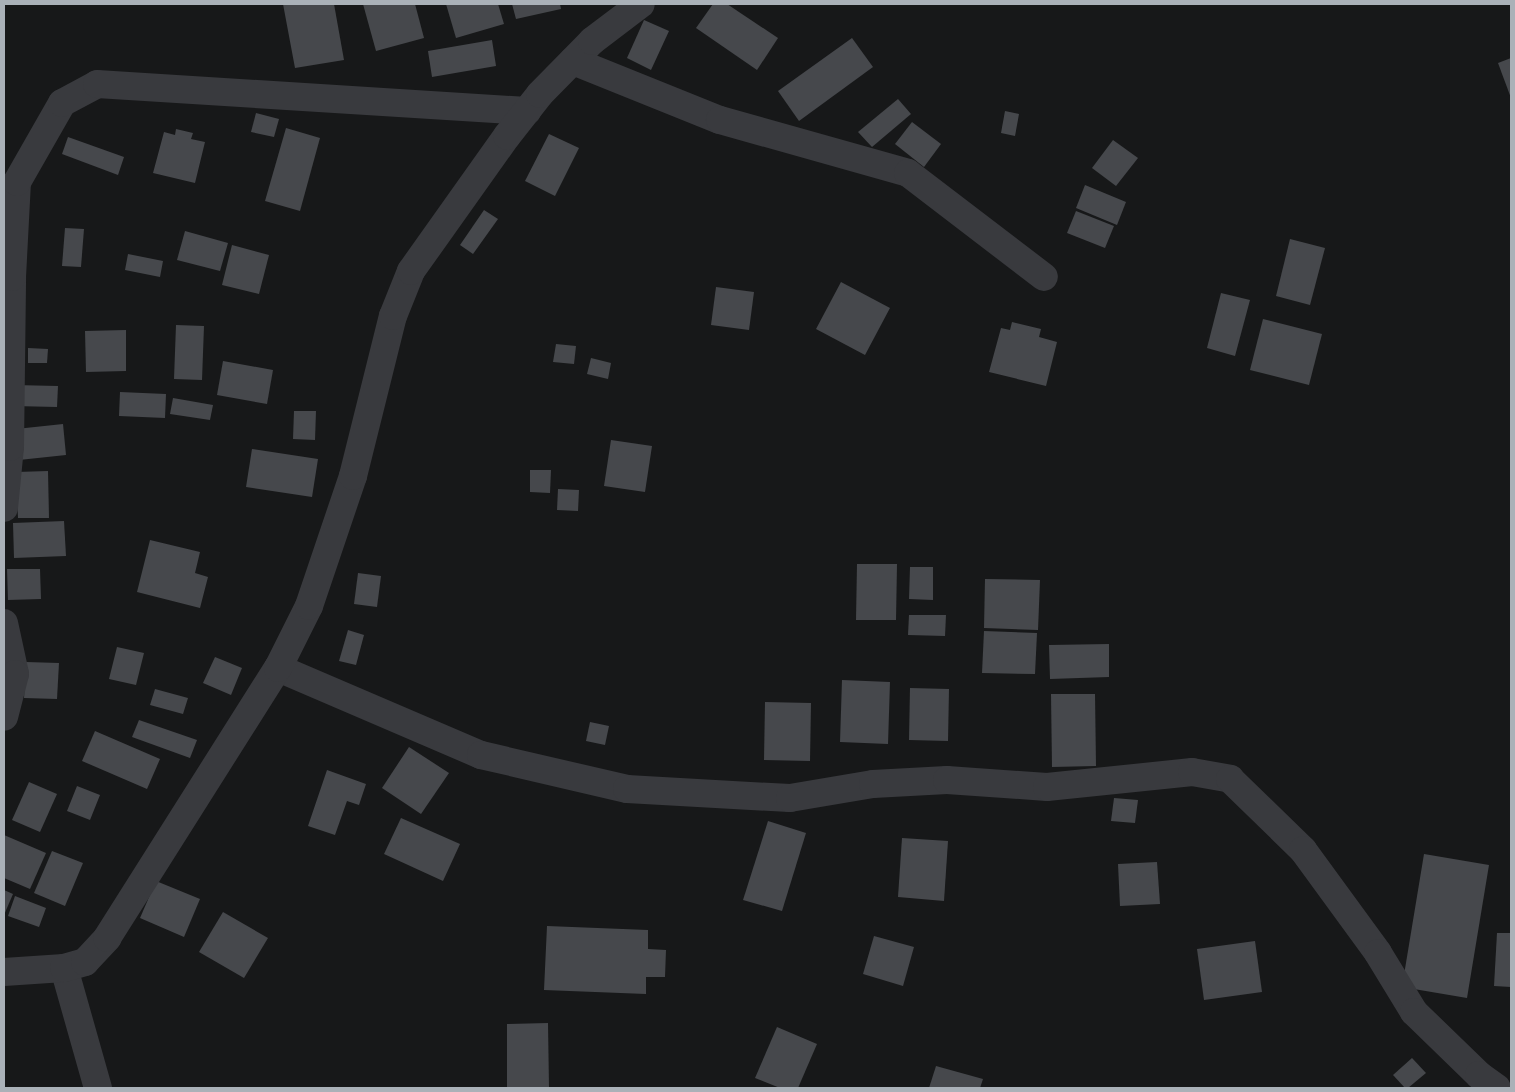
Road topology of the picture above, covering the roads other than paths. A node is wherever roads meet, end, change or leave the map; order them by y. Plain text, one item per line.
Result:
1 (641, 4) edge
2 (573, 61) junction
3 (527, 111) junction
4 (10, 180) edge
5 (1044, 277) dead end
6 (4, 508) edge
7 (4, 623) edge
8 (278, 668) junction
9 (4, 717) edge
10 (64, 968) junction
11 (4, 972) edge
12 (98, 1088) edge
13 (1497, 1088) edge

1 - 2 street
2 - 3 street
2 - 5 street
3 - 4 street
3 - 8 street
4 - 6 street
7 - 9 street
8 - 10 street
8 - 13 street
10 - 11 street
10 - 12 street

